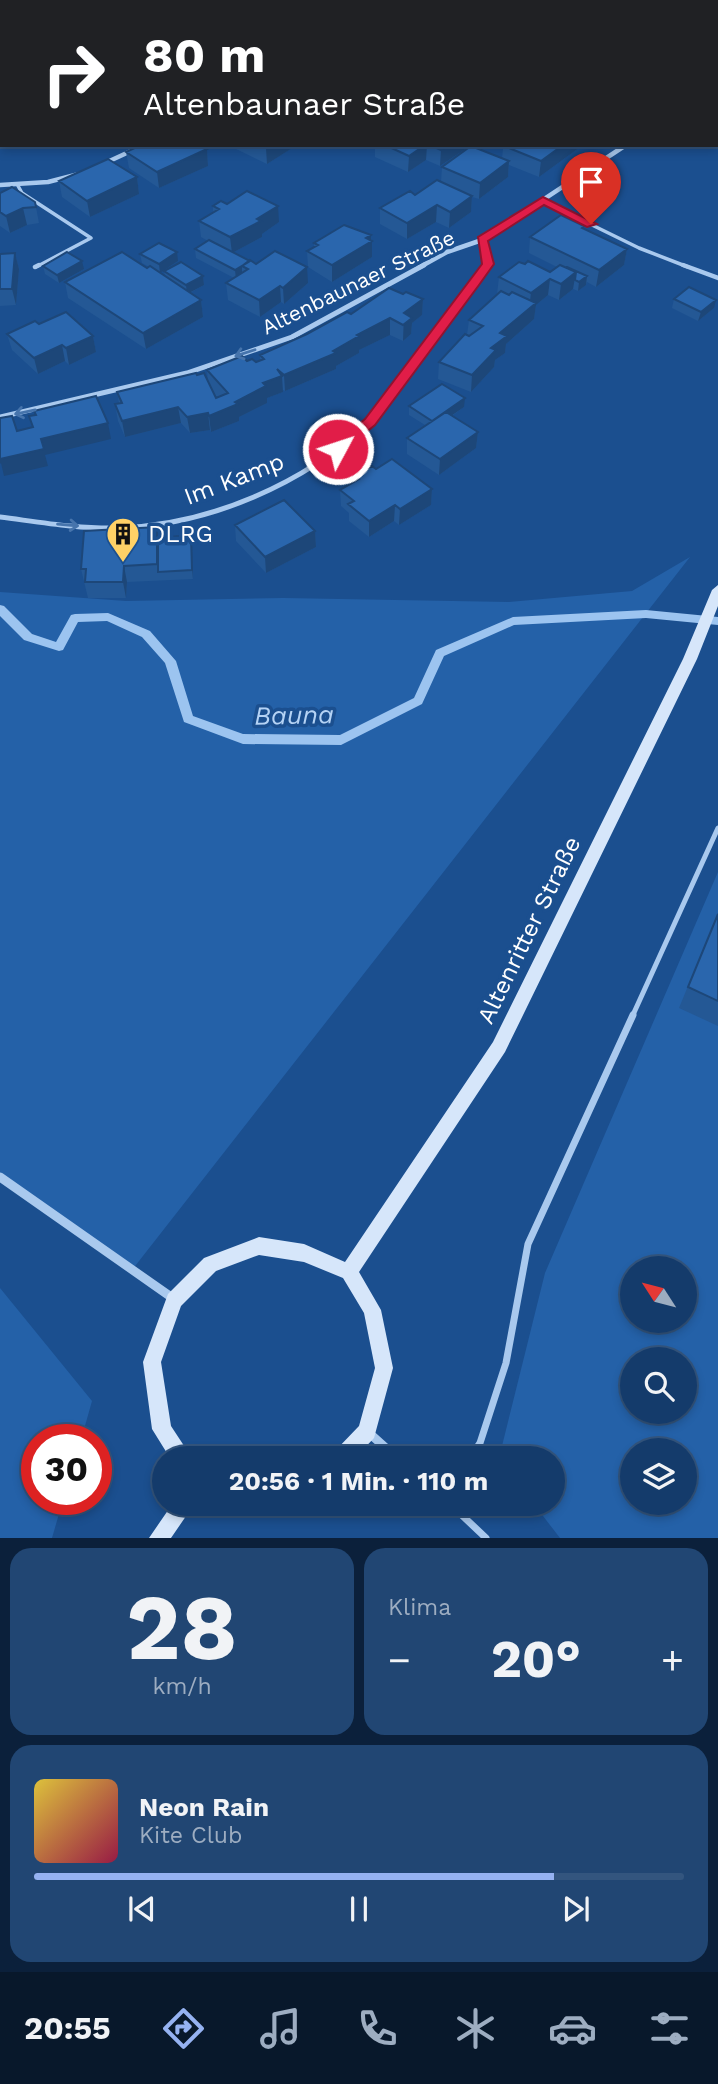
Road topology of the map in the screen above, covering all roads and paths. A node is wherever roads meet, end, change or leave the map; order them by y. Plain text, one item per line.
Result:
1 (140, 147) edge
2 (623, 147) edge
3 (97, 167) edge
4 (85, 172) edge
5 (17, 184) junction
6 (0, 185) edge
7 (543, 201) junction
8 (482, 240) junction
9 (36, 267) dead end
10 (718, 278) edge
11 (0, 417) edge
12 (0, 517) edge
13 (718, 590) edge
14 (718, 828) edge
15 (0, 1177) edge
16 (349, 1272) junction
17 (174, 1300) junction
18 (367, 1431) junction
19 (174, 1446) edge
20 (353, 1446) edge
21 (384, 1446) edge
22 (478, 1446) edge
23 (175, 1516) edge
24 (463, 1516) edge
25 (159, 1538) edge
26 (486, 1538) edge

1 - 3 street
2 - 7 street, Altenbaunaer Straße
4 - 5 street
5 - 6 street
5 - 9 lane
7 - 8 street, Altenbaunaer Straße
7 - 10 lane
8 -> 11 street, Altenbaunaer Straße
12 -> 8 street, Im Kamp
13 - 16 main road, Altenritter Straße
14 - 22 lane
15 - 17 street
16 - 17 main road
16 - 18 main road
17 - 19 main road
18 - 20 main road
18 - 21 street
23 - 25 main road
24 - 26 lane

